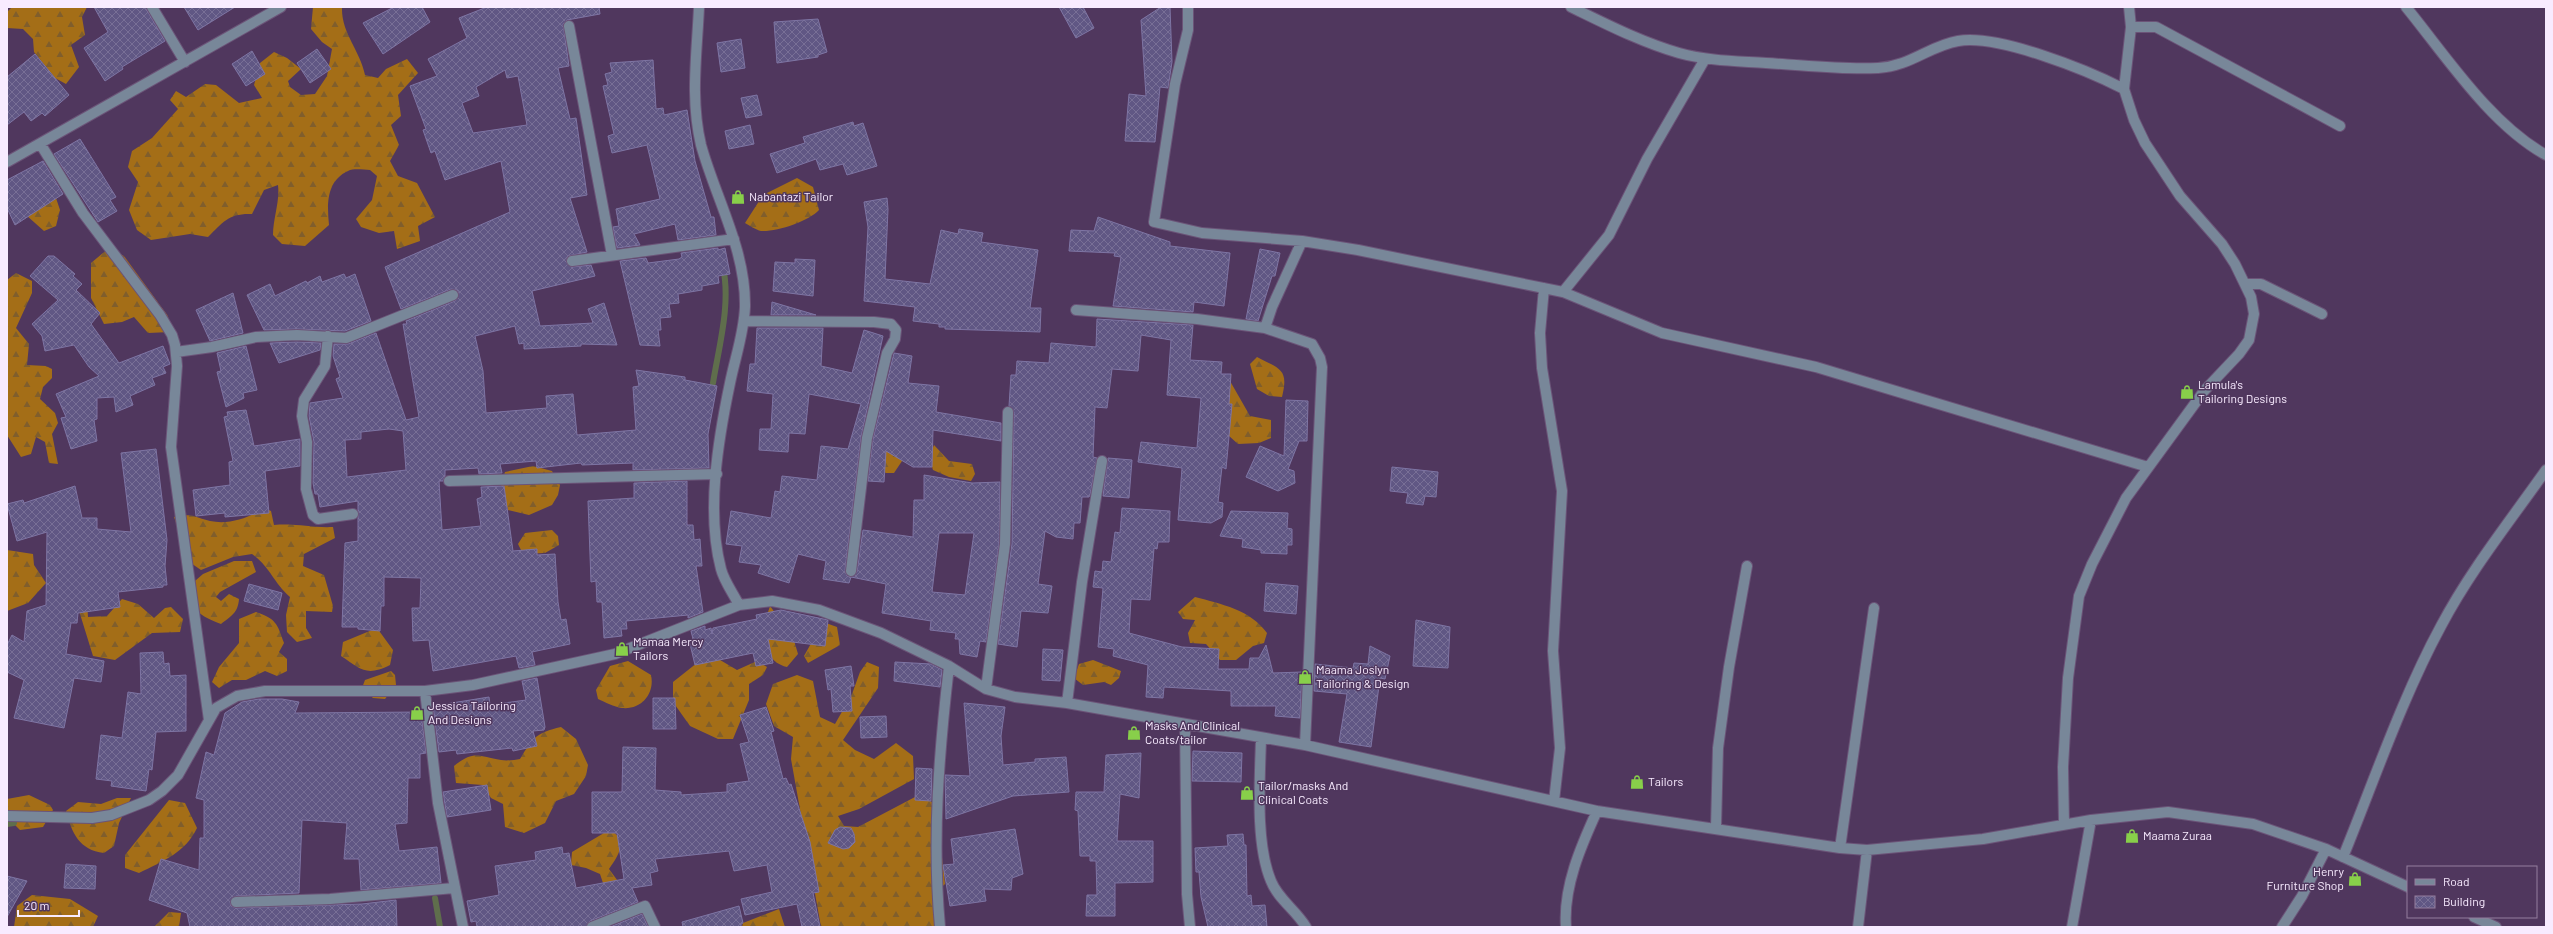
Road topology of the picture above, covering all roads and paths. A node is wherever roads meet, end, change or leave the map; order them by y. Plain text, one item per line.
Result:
1 (152, 7) edge
2 (281, 7) edge
3 (699, 7) edge
4 (1188, 7) edge
5 (1571, 7) edge
6 (2129, 7) edge
7 (2406, 7) edge
8 (569, 26) dead end
9 (2131, 27) junction
10 (1705, 59) junction
11 (185, 62) junction
12 (2124, 89) junction
13 (2340, 126) dead end
14 (41, 145) junction
15 (2546, 155) edge
16 (7, 162) edge
17 (734, 238) junction
18 (1302, 241) junction
19 (612, 255) junction
20 (572, 261) dead end
21 (2246, 284) junction
22 (1544, 288) junction
23 (1562, 292) junction
24 (454, 295) dead end
25 (1076, 310) dead end
26 (2322, 314) dead end
27 (744, 321) junction
28 (1265, 328) junction
29 (328, 336) junction
30 (176, 352) junction
31 (1008, 412) dead end
32 (1102, 461) dead end
33 (2148, 467) junction
34 (2546, 470) edge
35 (716, 474) junction
36 (450, 481) dead end
37 (353, 514) dead end
38 (1747, 566) dead end
39 (851, 571) dead end
40 (739, 605) junction
41 (1874, 608) dead end
42 (949, 666) junction
43 (986, 689) junction
44 (425, 691) junction
45 (1067, 704) junction
46 (210, 720) junction
47 (1185, 725) junction
48 (1261, 738) junction
49 (1305, 746) junction
50 (1554, 801) junction
51 (1596, 810) junction
52 (7, 816) edge
53 (2091, 820) junction
54 (2064, 824) junction
55 (1716, 828) junction
56 (1840, 848) junction
57 (1867, 850) junction
58 (2326, 850) junction
59 (2342, 857) junction
60 (2407, 887) edge
61 (454, 888) junction
62 (236, 902) dead end
63 (2476, 918) edge
64 (463, 927) edge
65 (592, 927) edge
66 (655, 927) edge
67 (940, 927) edge
68 (1190, 927) edge
69 (1306, 927) edge
70 (1566, 927) edge
71 (1858, 927) edge
72 (2072, 927) edge
73 (2282, 927) edge
74 (2496, 927) edge

1 - 11 street
2 - 11 street
3 - 17 street
4 - 18 street
5 - 10 street
6 - 9 street
7 - 15 street
8 - 19 street
9 - 12 street
9 - 13 street
10 - 12 street
10 - 23 street
11 - 14 street
12 - 21 street
14 - 16 street
14 - 30 street
17 - 19 street
17 - 27 street
18 - 22 street
18 - 28 street
19 - 20 street
21 - 26 street
21 - 33 street
22 - 23 street
22 - 50 street
23 - 33 street
24 - 29 street
25 - 28 street
27 - 35 street
27 - 39 street
28 - 49 street
29 - 30 street
29 - 37 street
30 - 46 street
31 - 43 street
32 - 45 street
33 - 54 street
34 - 59 street
35 - 36 street
35 - 40 street
38 - 55 street
40 - 42 street
40 - 44 street
41 - 56 street
42 - 43 street
42 - 67 street
43 - 45 street
44 - 46 street
44 - 61 street
45 - 47 street
46 - 52 street
47 - 48 street
47 - 68 street
48 - 49 street
48 - 69 street
49 - 50 street
50 - 51 street
51 - 55 street
51 - 70 street
53 - 54 street
53 - 58 street
53 - 72 street
54 - 57 street
55 - 56 street
56 - 57 street
57 - 71 street
58 - 59 street
58 - 73 street
59 - 60 street
61 - 62 street
61 - 64 street
63 - 74 street
65 - 66 street

